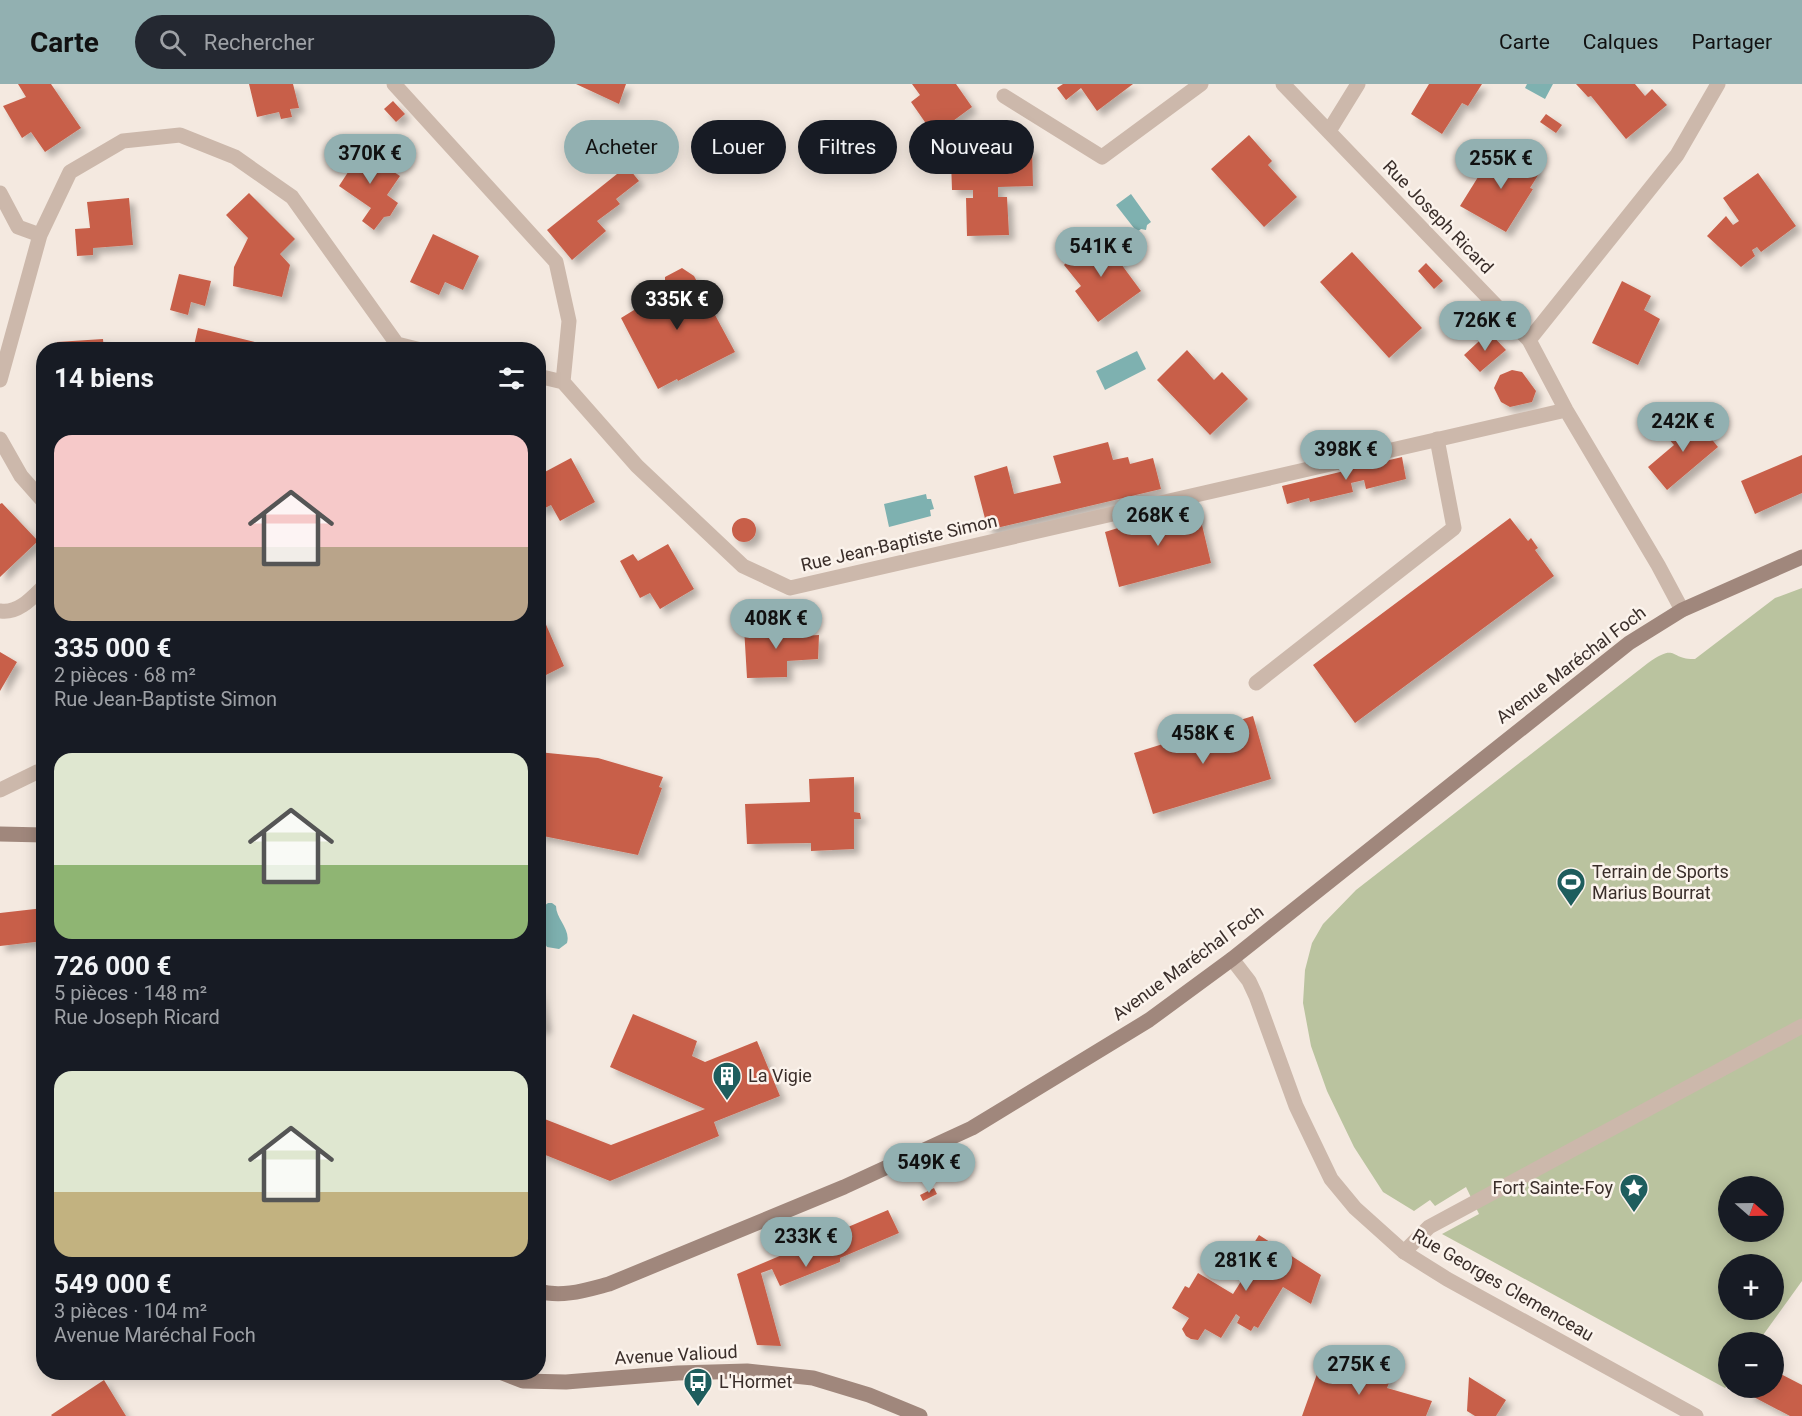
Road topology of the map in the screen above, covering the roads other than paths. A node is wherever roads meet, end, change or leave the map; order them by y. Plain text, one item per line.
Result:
1 (394, 84) edge
2 (1201, 84) edge
3 (1283, 84) edge
4 (1358, 84) edge
5 (1718, 84) edge
6 (1004, 96) dead end
7 (1329, 131) junction
8 (0, 193) edge
9 (40, 235) junction
10 (1529, 340) junction
11 (392, 342) edge
12 (546, 378) edge
13 (0, 380) edge
14 (563, 382) junction
15 (1566, 410) junction
16 (0, 439) edge
17 (1437, 439) junction
18 (36, 493) edge
19 (1802, 557) edge
20 (36, 594) edge
21 (1682, 610) junction
22 (0, 611) edge
23 (1256, 683) dead end
24 (36, 774) edge
25 (0, 790) edge
26 (0, 834) edge
27 (36, 835) edge
28 (1232, 959) junction
29 (1802, 1026) edge
30 (1404, 1252) junction
31 (546, 1294) edge
32 (521, 1380) edge
33 (920, 1416) edge
34 (1696, 1416) edge

1 - 14 street
2 - 6 street
3 - 7 street, Rue Joseph Ricard
4 - 7 street
5 - 10 street
7 - 10 street, Rue Joseph Ricard
8 - 9 street
9 - 11 street
9 - 13 street
10 - 15 street, Rue Joseph Ricard
12 - 14 street
14 - 17 street, Rue Jean-Baptiste Simon
15 - 17 street, Rue Jean-Baptiste Simon
15 - 21 street, Rue Joseph Ricard
16 - 18 street
17 - 23 street
19 - 21 main road, Avenue Maréchal Foch
20 - 22 street
21 - 28 main road, Avenue Maréchal Foch
24 - 25 street
26 - 27 main road
28 - 30 street, Rue Georges Clemenceau
28 - 31 main road, Avenue Maréchal Foch
29 - 30 street
30 - 34 street, Rue Georges Clemenceau
32 - 33 main road, Avenue Valioud

